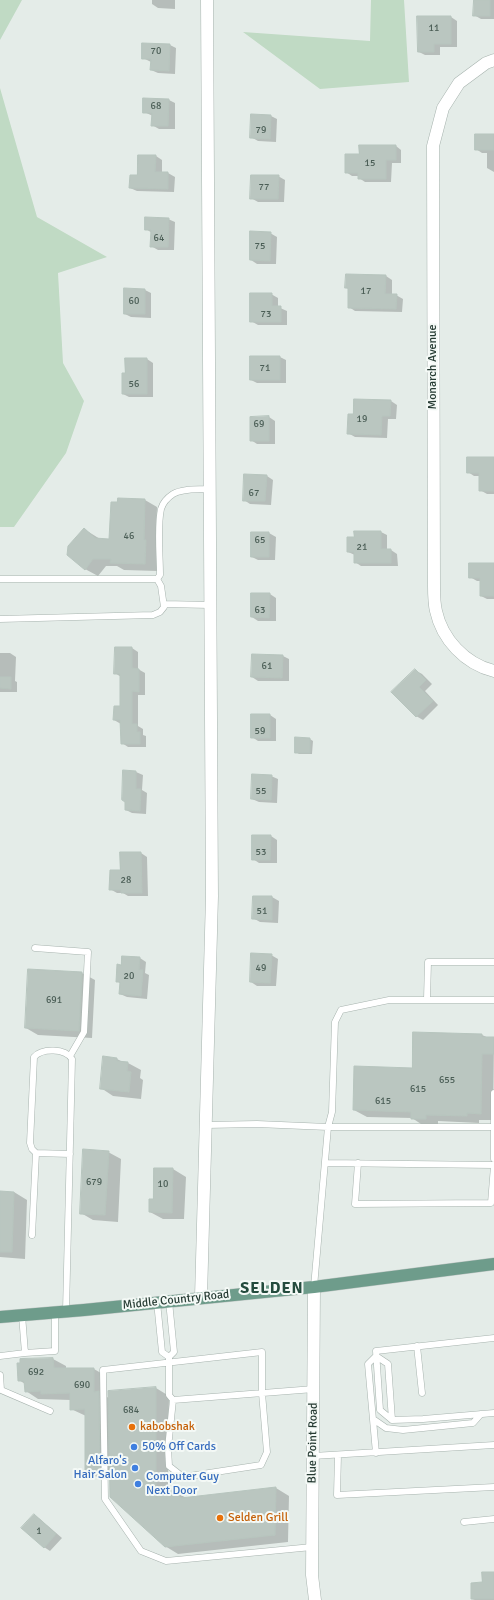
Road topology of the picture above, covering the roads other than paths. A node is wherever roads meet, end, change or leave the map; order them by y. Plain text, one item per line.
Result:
1 (207, 0) edge
2 (494, 60) edge
3 (210, 489) junction
4 (0, 579) edge
5 (157, 579) junction
6 (164, 604) junction
7 (210, 605) junction
8 (0, 619) edge
9 (494, 671) edge
10 (35, 948) dead end
11 (494, 962) edge
12 (427, 999) junction
13 (494, 1000) edge
14 (70, 1056) junction
15 (494, 1093) edge
16 (206, 1125) junction
17 (328, 1127) junction
18 (494, 1127) edge
19 (36, 1153) junction
20 (70, 1154) junction
21 (494, 1160) edge
22 (325, 1163) junction
23 (358, 1163) junction
24 (494, 1166) edge
25 (32, 1235) dead end
26 (494, 1264) edge
27 (314, 1287) junction
28 (201, 1297) junction
29 (163, 1302) junction
30 (60, 1312) junction
31 (22, 1315) junction
32 (0, 1317) edge
33 (494, 1338) edge
34 (417, 1346) junction
35 (25, 1353) junction
36 (376, 1354) junction
37 (0, 1356) edge
38 (169, 1360) junction
39 (0, 1375) edge
40 (314, 1388) junction
41 (262, 1393) junction
42 (422, 1393) dead end
43 (173, 1400) junction
44 (50, 1411) dead end
45 (494, 1412) edge
46 (481, 1414) junction
47 (373, 1419) junction
48 (392, 1420) junction
49 (494, 1445) edge
50 (376, 1452) junction
51 (338, 1455) junction
52 (313, 1456) junction
53 (494, 1487) edge
54 (494, 1519) edge
55 (464, 1522) dead end
56 (312, 1547) junction
57 (315, 1600) edge

1 - 3 street
2 - 9 street, Monarch Avenue
3 - 5 lane
3 - 7 street
4 - 5 lane
5 - 6 lane
6 - 7 lane
6 - 8 lane
7 - 16 street
10 - 14 lane
11 - 12 lane
12 - 13 lane
12 - 17 lane
14 - 19 lane
14 - 20 lane
15 - 18 lane
16 - 17 lane
16 - 28 street
17 - 18 lane
17 - 22 lane
18 - 21 lane
19 - 20 lane
19 - 25 lane
20 - 30 lane
22 - 23 lane
22 - 27 lane
23 - 24 lane
23 - 24 lane
26 - 27 main road, Middle Country Road
27 - 28 main road, Middle Country Road
27 - 40 street, Blue Point Road
28 - 29 main road, Middle Country Road
29 - 30 main road, Middle Country Road
29 - 38 lane
29 - 38 lane
30 - 31 main road, Middle Country Road
30 - 35 lane
31 - 32 main road, Middle Country Road
31 - 35 lane
33 - 34 lane
34 - 36 lane
34 - 42 lane
35 - 37 lane
36 - 47 lane
36 - 48 lane
36 - 48 lane
38 - 41 lane
38 - 43 lane
38 - 56 lane
39 - 44 lane
40 - 41 lane
40 - 52 street, Blue Point Road
41 - 43 lane
41 - 43 lane
45 - 46 lane
46 - 47 lane
46 - 48 lane
47 - 50 lane
49 - 50 lane
50 - 51 lane
51 - 52 lane
51 - 53 lane
52 - 56 street, Blue Point Road
54 - 55 lane
56 - 57 street, Blue Point Road

